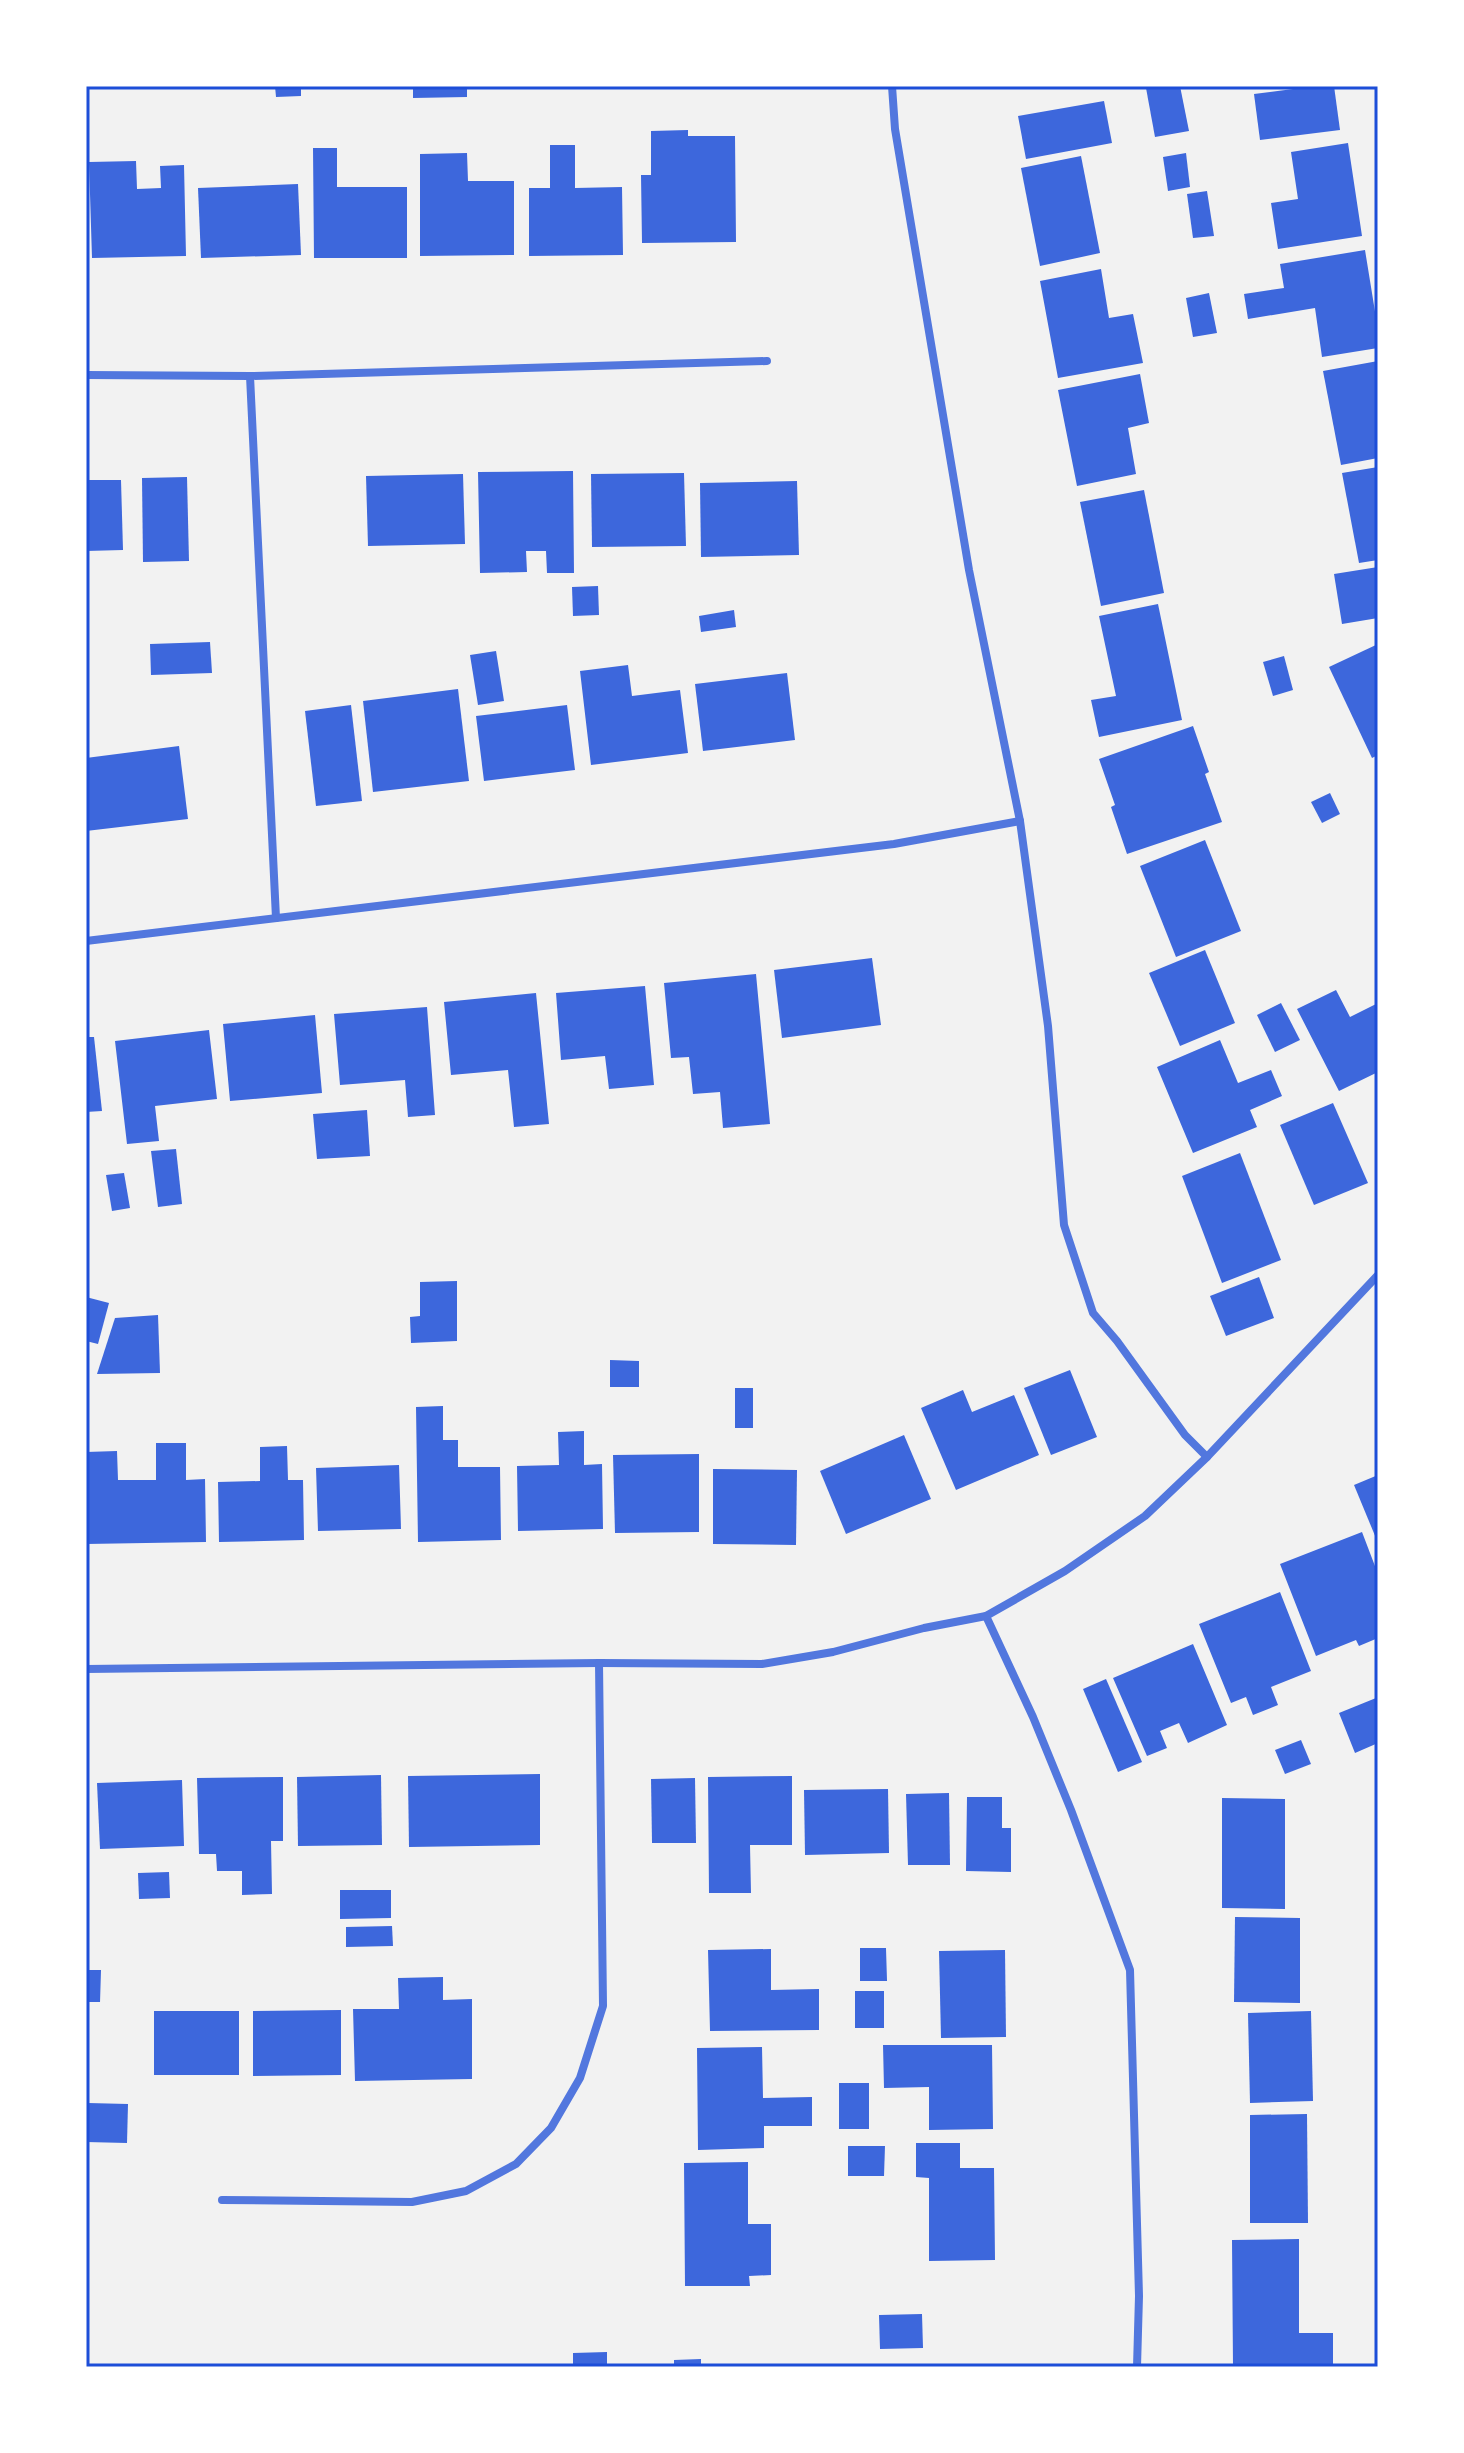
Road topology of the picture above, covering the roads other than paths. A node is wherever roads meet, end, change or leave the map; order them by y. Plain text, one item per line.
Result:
1 (892, 86) edge
2 (767, 361) dead end
3 (86, 375) edge
4 (250, 376) junction
5 (1020, 821) junction
6 (276, 918) junction
7 (86, 941) edge
8 (1378, 1275) edge
9 (1207, 1457) junction
10 (986, 1616) junction
11 (599, 1663) junction
12 (86, 1669) edge
13 (222, 2200) dead end
14 (1137, 2367) edge

1 - 5 street
2 - 4 street
3 - 4 street
4 - 6 street
5 - 6 street
5 - 9 street
6 - 7 street
8 - 9 street
9 - 10 street
10 - 11 street
10 - 14 street
11 - 12 street
11 - 13 street

